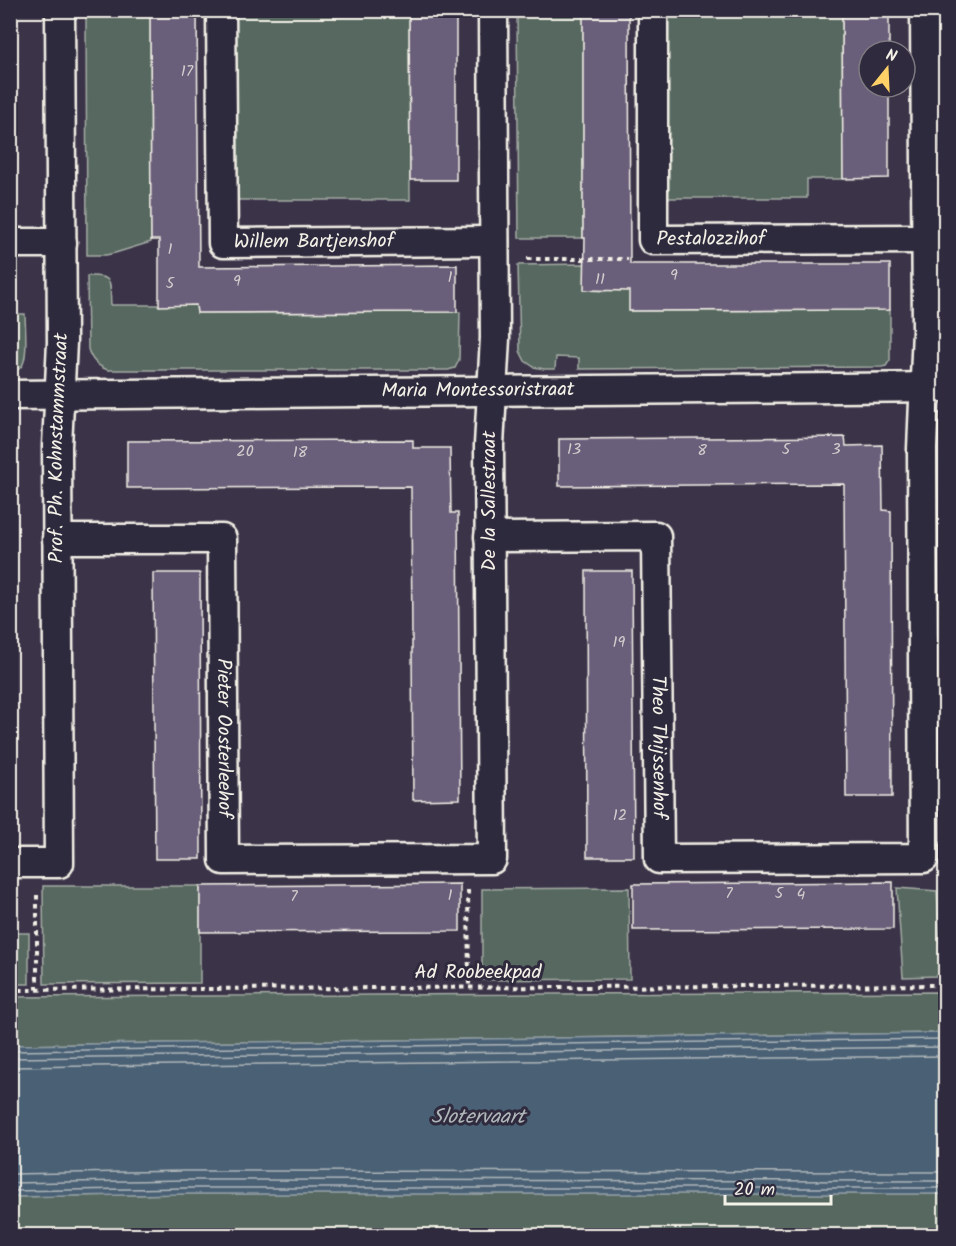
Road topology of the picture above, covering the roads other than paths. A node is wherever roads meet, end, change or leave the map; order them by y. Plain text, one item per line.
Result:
1 (60, 10) edge
2 (221, 10) edge
3 (493, 10) edge
4 (653, 10) edge
5 (924, 10) edge
6 (926, 239) junction
7 (10, 243) edge
8 (62, 243) junction
9 (494, 250) junction
10 (935, 387) edge
11 (492, 391) junction
12 (10, 394) edge
13 (60, 394) junction
14 (489, 537) junction
15 (57, 539) junction
16 (934, 562) edge
17 (467, 859) joint
18 (24, 863) edge

1 - 8 street, Prof. Ph. Kohnstammstraat
2 - 9 street, Willem Bartjenshof
3 - 9 street, De la Sallestraat
4 - 6 street, Pestalozzihof
5 - 6 street
6 - 10 street
7 - 8 street
8 - 13 street, Prof. Ph. Kohnstammstraat
9 - 11 street, De la Sallestraat
10 - 11 street, Maria Montessoristraat
10 - 16 street
11 - 13 street, Maria Montessoristraat
11 - 14 street, De la Sallestraat
12 - 13 street, Maria Montessoristraat
13 - 15 street, Prof. Ph. Kohnstammstraat
14 - 16 street, Theo Thijssenhof
14 - 17 street, De la Sallestraat
15 - 17 street, Pieter Oosterleehof
15 - 18 street, Prof. Ph. Kohnstammstraat

